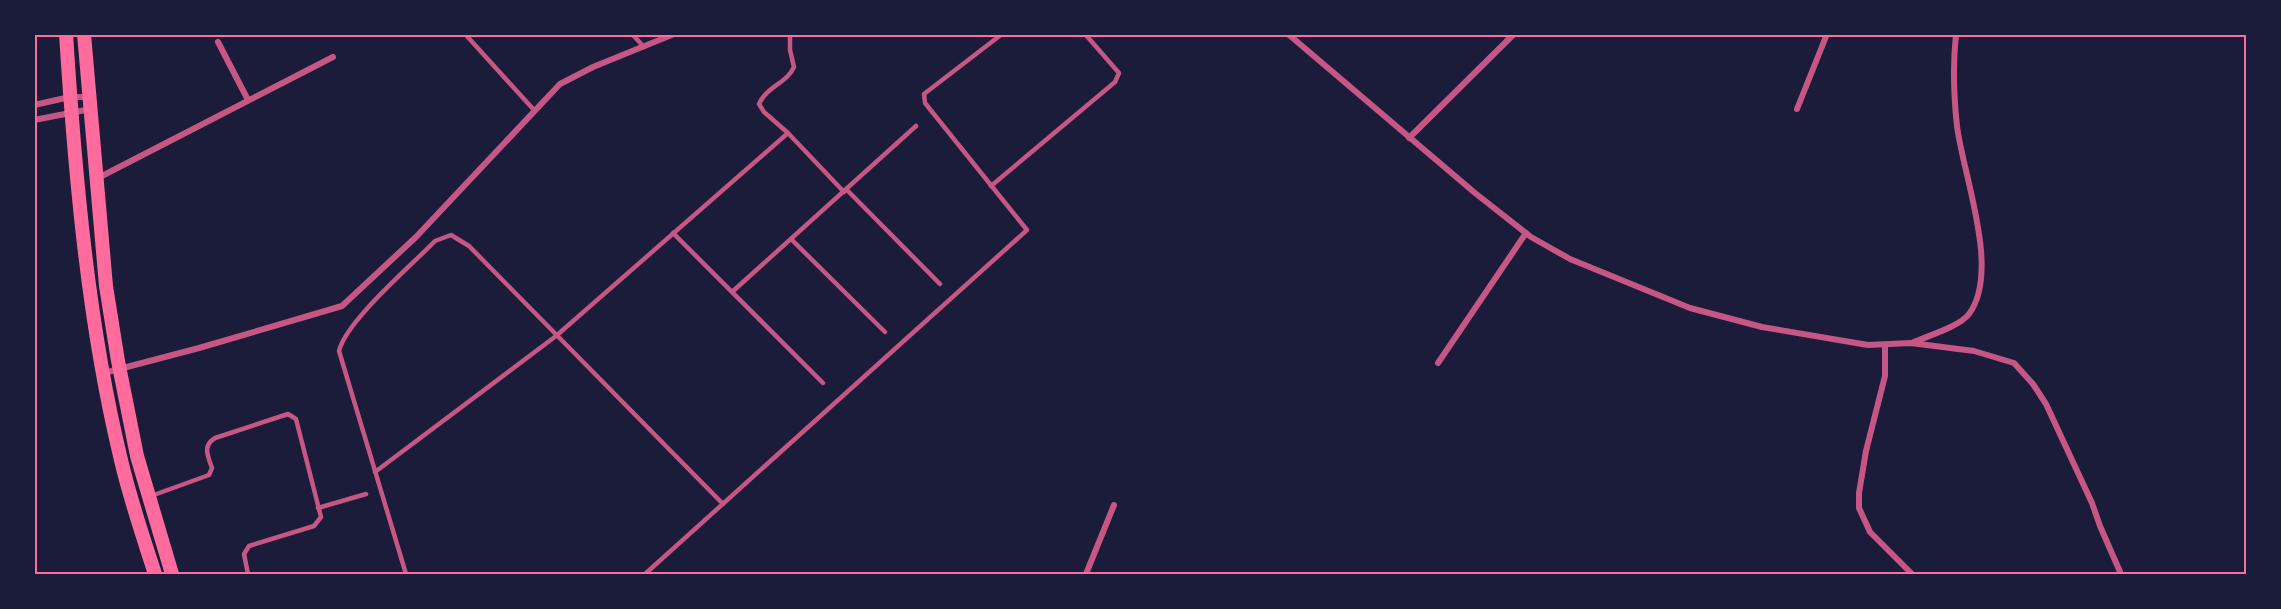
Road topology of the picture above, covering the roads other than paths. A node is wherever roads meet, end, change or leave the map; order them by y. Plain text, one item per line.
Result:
1 (66, 34) edge
2 (84, 34) edge
3 (465, 34) edge
4 (632, 34) edge
5 (674, 34) edge
6 (790, 34) edge
7 (1002, 34) edge
8 (1085, 34) edge
9 (1288, 34) edge
10 (1514, 34) edge
11 (1827, 34) edge
12 (1956, 34) edge
13 (218, 42) dead end
14 (644, 47) junction
15 (333, 57) dead end
16 (70, 97) junction
17 (248, 100) junction
18 (91, 103) junction
19 (34, 105) edge
20 (1797, 109) dead end
21 (534, 110) junction
22 (71, 113) junction
23 (34, 120) edge
24 (916, 126) dead end
25 (788, 134) junction
26 (1409, 138) junction
27 (97, 178) junction
28 (991, 186) junction
29 (845, 190) junction
30 (673, 233) junction
31 (1526, 233) junction
32 (791, 239) junction
33 (940, 284) dead end
34 (732, 292) junction
35 (885, 332) dead end
36 (556, 336) junction
37 (1911, 343) junction
38 (1885, 345) junction
39 (1438, 363) dead end
40 (120, 370) junction
41 (104, 373) junction
42 (823, 383) dead end
43 (375, 472) junction
44 (366, 494) dead end
45 (149, 497) junction
46 (723, 504) junction
47 (1114, 505) dead end
48 (318, 508) junction
49 (154, 574) edge
50 (172, 574) edge
51 (248, 574) edge
52 (406, 574) edge
53 (645, 574) edge
54 (1086, 574) edge
55 (1912, 574) edge
56 (2121, 574) edge

1 - 16 main road
2 - 18 main road
3 - 21 lane
4 - 14 lane
5 - 14 street
6 - 25 lane
7 - 28 lane
8 - 28 lane
9 - 26 street
10 - 26 street
11 - 20 street
12 - 37 street
13 - 17 street
14 - 21 street
15 - 17 street
16 - 18 street
16 - 19 street
16 - 22 main road
17 - 27 street
18 - 22 street
18 - 27 main road
21 - 40 street
22 - 23 street
22 - 41 main road
24 - 29 lane
25 - 29 lane
25 - 30 lane
26 - 31 street
27 - 40 main road
28 - 46 lane
29 - 32 lane
29 - 33 lane
30 - 34 lane
30 - 36 lane
31 - 38 street
31 - 39 street
32 - 34 lane
32 - 35 lane
34 - 42 lane
36 - 43 lane
36 - 43 lane
36 - 46 lane
37 - 38 street
37 - 56 street
38 - 55 street
40 - 41 street
40 - 45 main road
41 - 49 main road
43 - 52 lane
44 - 48 lane
45 - 48 lane
45 - 50 main road
46 - 53 lane
47 - 54 street
48 - 51 lane

